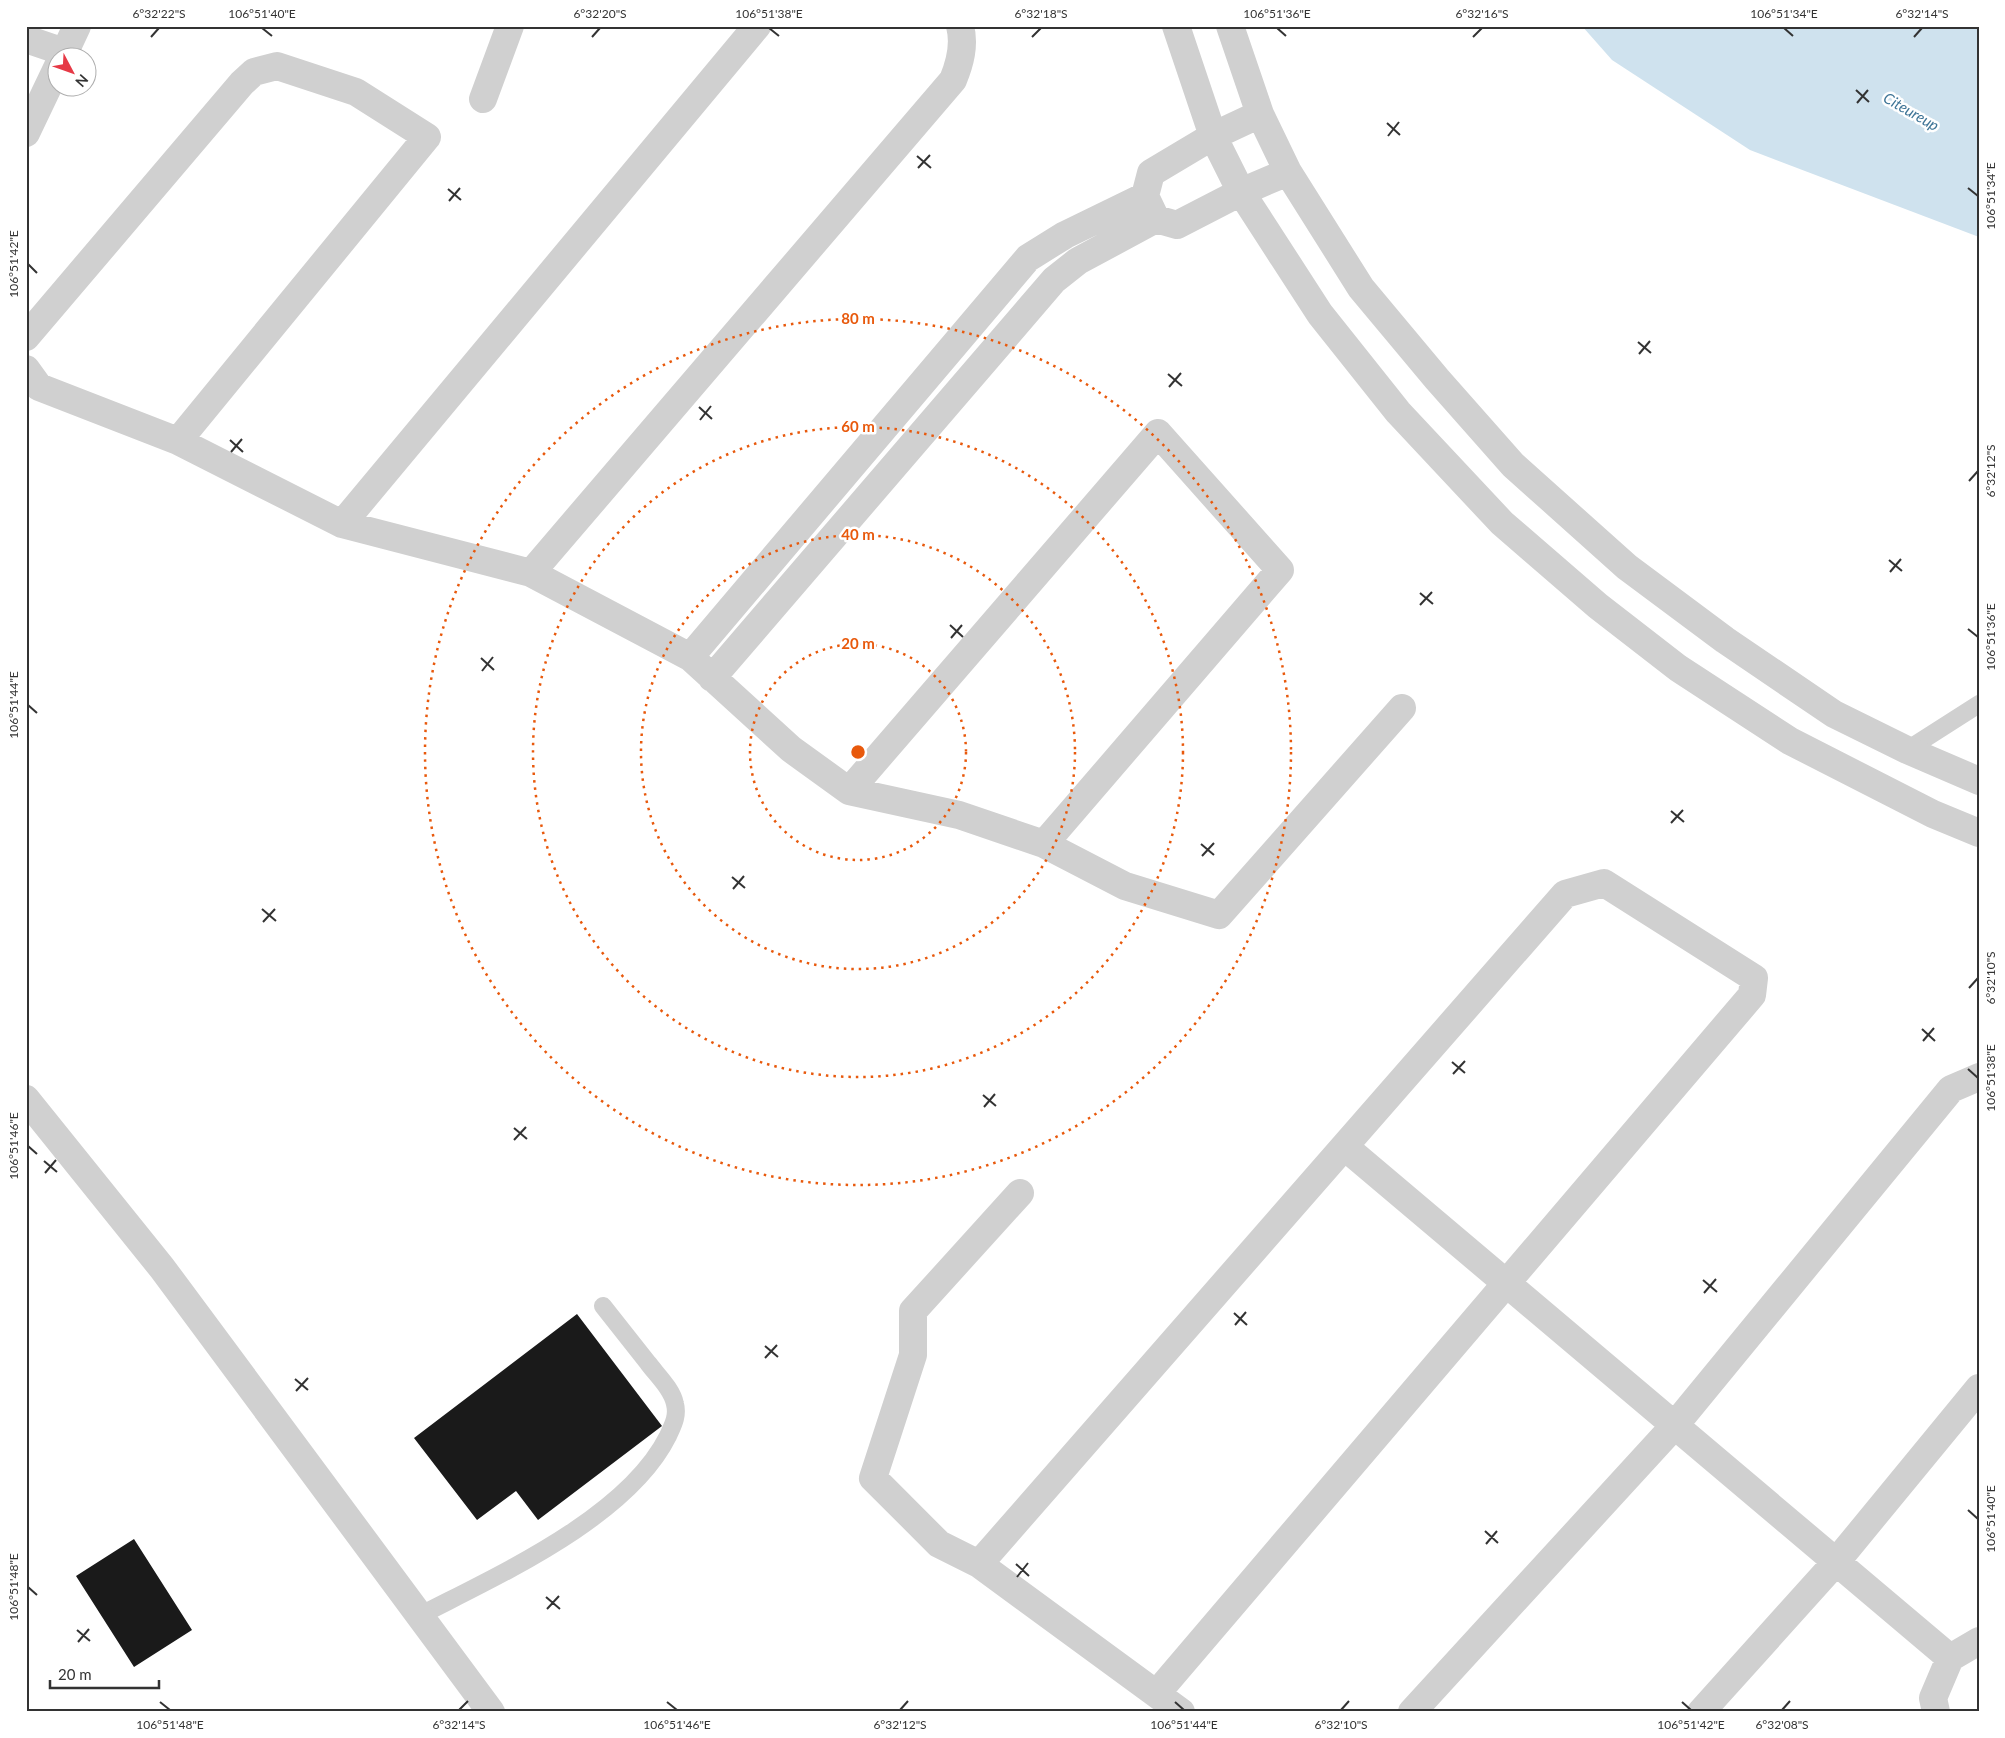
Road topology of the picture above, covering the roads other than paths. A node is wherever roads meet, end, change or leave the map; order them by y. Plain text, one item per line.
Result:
1 (77, 26) edge
2 (510, 26) edge
3 (757, 26) edge
4 (960, 26) edge
5 (1176, 26) edge
6 (1230, 26) edge
7 (26, 39) edge
8 (66, 48) edge
9 (48, 52) edge
10 (48, 86) edge
11 (483, 99) dead end
12 (1260, 114) junction
13 (26, 133) edge
14 (1213, 136) junction
15 (1288, 172) junction
16 (1241, 192) junction
17 (1151, 208) junction
18 (1028, 258) junction
19 (1054, 280) junction
20 (26, 337) edge
21 (26, 370) edge
22 (178, 441) junction
23 (342, 524) junction
24 (531, 573) junction
25 (690, 657) junction
26 (712, 678) junction
27 (1979, 704) edge
28 (1402, 708) dead end
29 (1906, 750) junction
30 (1979, 781) edge
31 (849, 791) junction
32 (1979, 833) edge
33 (1044, 844) junction
34 (1979, 1077) edge
35 (26, 1099) edge
36 (1345, 1147) junction
37 (1020, 1193) dead end
38 (1507, 1283) junction
39 (603, 1306) dead end
40 (1979, 1388) edge
41 (1675, 1425) junction
42 (1836, 1562) junction
43 (979, 1564) junction
44 (419, 1616) junction
45 (1979, 1641) edge
46 (1950, 1658) junction
47 (1156, 1693) junction
48 (490, 1712) edge
49 (1181, 1712) edge
50 (1412, 1712) edge
51 (1701, 1712) edge
52 (1936, 1712) edge

1 - 8 street
2 - 11 street
3 - 23 street
4 - 24 street
5 - 14 street
6 - 12 street
7 - 9 street
10 - 13 street
12 - 14 street
12 - 15 street
14 - 16 street
14 - 17 street
15 - 16 street
15 - 29 street
16 - 17 street
16 - 32 street
17 - 18 street
17 - 19 street
18 - 19 street
18 - 25 street
19 - 26 street
20 - 22 street
21 - 22 street
22 - 23 street
23 - 24 street
24 - 25 street
25 - 26 street
26 - 31 street
27 - 29 lane
28 - 33 street
29 - 30 street
31 - 33 street
31 - 33 street
34 - 41 street
35 - 44 street
36 - 38 street
36 - 38 street
36 - 43 street
37 - 43 street
38 - 41 street
38 - 47 street
39 - 44 lane
40 - 42 street
41 - 42 street
41 - 50 street
42 - 46 street
42 - 51 street
43 - 47 street
44 - 48 street
45 - 46 street
46 - 52 street
47 - 49 street

